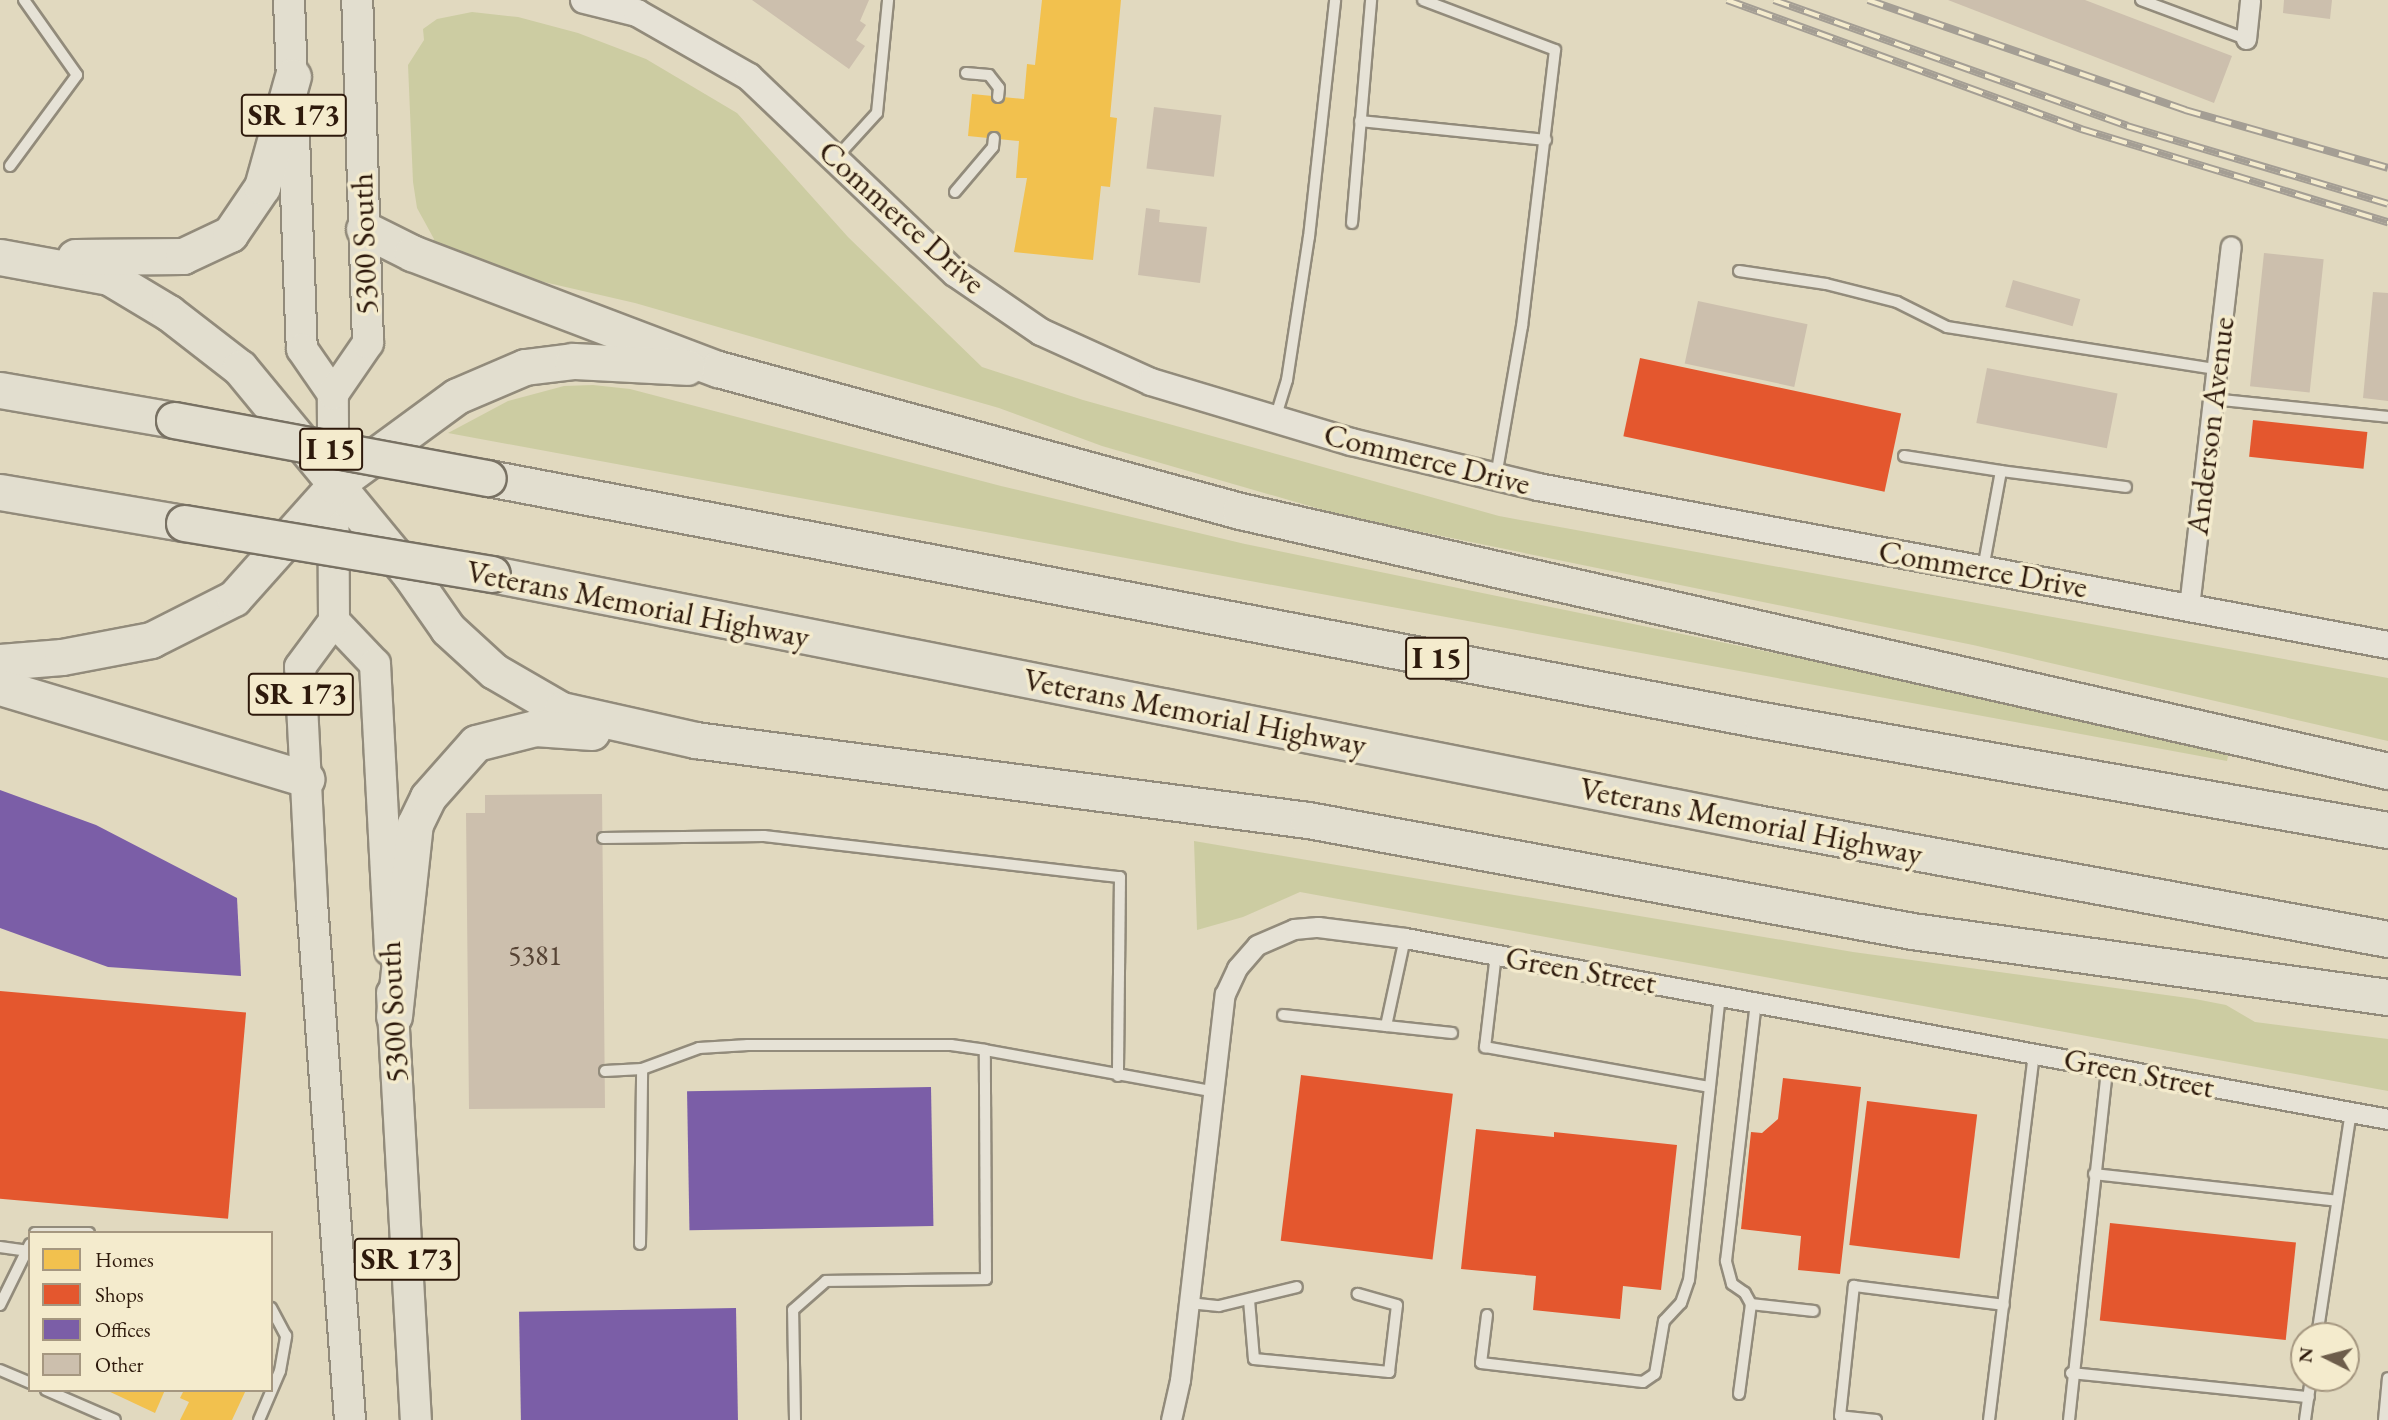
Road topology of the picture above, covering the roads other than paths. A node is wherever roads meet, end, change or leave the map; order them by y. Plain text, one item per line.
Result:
1 (24, 0) edge
2 (289, 0) edge
3 (357, 0) edge
4 (584, 0) edge
5 (888, 0) edge
6 (1335, 0) edge
7 (1371, 0) edge
8 (1423, 0) edge
9 (2141, 0) edge
10 (2250, 0) edge
11 (638, 7) edge
12 (2246, 39) joint
13 (966, 73) dead end
14 (293, 76) junction
15 (998, 97) dead end
16 (1360, 121) junction
17 (994, 138) dead end
18 (1546, 139) junction
19 (836, 159) junction
20 (10, 166) dead end
21 (955, 192) dead end
22 (1352, 223) dead end
23 (364, 229) junction
24 (2231, 246) dead end
25 (7, 257) edge
26 (1739, 271) dead end
27 (718, 369) junction
28 (2216, 369) junction
29 (0, 390) edge
30 (334, 394) junction
31 (2213, 399) junction
32 (2388, 416) edge
33 (1275, 419) junction
34 (1904, 456) dead end
35 (2001, 471) junction
36 (1496, 477) junction
37 (334, 486) junction
38 (2126, 487) dead end
39 (0, 492) edge
40 (1983, 569) junction
41 (2189, 607) junction
42 (334, 621) junction
43 (2388, 645) edge
44 (0, 662) edge
45 (0, 687) edge
46 (695, 740) junction
47 (2388, 771) edge
48 (306, 779) junction
49 (2388, 830) edge
50 (603, 838) dead end
51 (1405, 938) junction
52 (2388, 939) edge
53 (1496, 954) junction
54 (1720, 995) junction
55 (2388, 997) edge
56 (1756, 1002) junction
57 (1283, 1015) dead end
58 (394, 1016) junction
59 (1386, 1026) junction
60 (1452, 1033) dead end
61 (985, 1051) junction
62 (2034, 1054) junction
63 (2107, 1068) junction
64 (642, 1069) junction
65 (605, 1071) dead end
66 (1118, 1076) junction
67 (1709, 1087) junction
68 (1211, 1091) junction
69 (2351, 1112) junction
70 (2388, 1119) edge
71 (2095, 1174) junction
72 (2337, 1201) junction
73 (640, 1244) dead end
74 (0, 1247) edge
75 (28, 1248) edge
76 (1297, 1287) dead end
77 (1358, 1294) dead end
78 (1250, 1300) junction
79 (1189, 1303) junction
80 (1751, 1304) junction
81 (0, 1305) edge
82 (2004, 1305) junction
83 (1814, 1311) dead end
84 (273, 1312) edge
85 (1487, 1315) dead end
86 (2319, 1322) edge
87 (0, 1370) edge
88 (2071, 1373) junction
89 (2388, 1378) edge
90 (28, 1382) edge
91 (273, 1387) edge
92 (51, 1392) edge
93 (271, 1392) edge
94 (2310, 1392) edge
95 (1739, 1394) dead end
96 (2309, 1397) junction
97 (115, 1420) edge
98 (259, 1420) edge
99 (351, 1420) edge
100 (416, 1420) edge
101 (795, 1420) edge
102 (1171, 1420) edge
103 (1877, 1420) edge
104 (1989, 1420) edge
105 (2069, 1420) edge
106 (2305, 1420) edge
107 (2384, 1420) edge

1 - 20 lane
2 - 14 main road, 5300 South / SR 173
3 - 23 main road, 5300 South / SR 173
4 - 11 street, Commerce Drive
5 - 19 lane
6 - 33 lane
7 - 16 lane
8 - 18 lane
9 - 12 lane
10 - 12 street
11 - 19 street, Commerce Drive
13 - 15 lane
14 - 25 highway
14 - 30 main road, 5300 South / SR 173
16 - 18 lane
16 - 22 lane
17 - 21 lane
18 - 36 lane
19 - 33 street, Commerce Drive
23 - 27 highway
23 - 30 main road, 5300 South / SR 173
24 - 28 street, Anderson Avenue
25 - 37 highway
26 - 28 lane
27 - 37 highway
27 - 47 highway
28 - 31 street, Anderson Avenue
29 - 49 highway, I 15, bridge
30 - 37 main road, SR 173
31 - 32 lane
31 - 41 street, Anderson Avenue
33 - 36 street, Commerce Drive
34 - 35 lane
35 - 38 lane
35 - 40 lane
36 - 40 street, Commerce Drive
37 - 42 main road, SR 173
37 - 44 highway
37 - 46 highway
39 - 52 highway, Veterans Memorial Highway, bridge
40 - 41 street, Commerce Drive
41 - 43 street, Commerce Drive
42 - 48 main road, SR 173
42 - 58 main road, 5300 South / SR 173
45 - 48 highway
46 - 55 highway
46 - 58 highway
48 - 99 main road, SR 173
50 - 66 lane
51 - 53 street, Green Street
51 - 59 lane
51 - 68 street, Green Street
53 - 54 street, Green Street
53 - 67 lane
54 - 56 street, Green Street
54 - 67 lane
56 - 62 street, Green Street
56 - 80 lane
57 - 59 lane
58 - 100 main road, 5300 South / SR 173
59 - 60 lane
61 - 64 lane
61 - 66 lane
61 - 101 lane
62 - 63 street, Green Street
62 - 82 lane
63 - 69 street, Green Street
63 - 71 lane
64 - 65 lane
64 - 73 lane
66 - 68 lane
67 - 85 lane
68 - 79 street, Green Street
69 - 70 street, Green Street
69 - 72 lane
71 - 72 lane
71 - 88 lane
72 - 86 lane
74 - 75 lane
75 - 81 lane
76 - 78 lane
77 - 78 lane
78 - 79 lane
79 - 102 street, Green Street
80 - 83 lane
80 - 95 lane
82 - 103 lane
82 - 104 lane
84 - 91 lane
87 - 90 lane
88 - 96 lane
88 - 105 lane
89 - 107 lane
92 - 97 lane
93 - 98 lane
94 - 96 lane
96 - 106 lane

